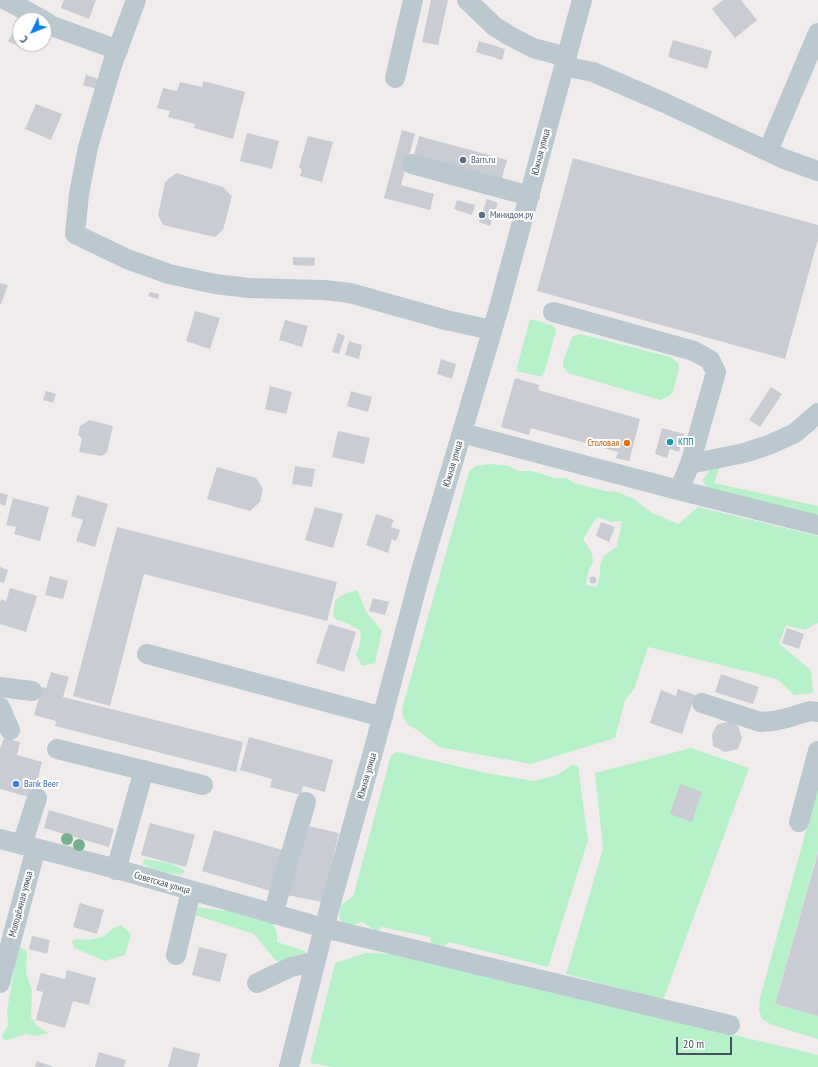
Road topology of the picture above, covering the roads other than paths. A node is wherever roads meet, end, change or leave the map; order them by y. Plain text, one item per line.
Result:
1 (6, 0) edge
2 (136, 0) edge
3 (413, 0) edge
4 (466, 0) edge
5 (582, 0) edge
6 (28, 12) edge
7 (52, 26) edge
8 (818, 33) edge
9 (118, 50) junction
10 (566, 62) junction
11 (395, 78) dead end
12 (768, 152) junction
13 (412, 164) dead end
14 (818, 171) edge
15 (530, 196) junction
16 (553, 312) dead end
17 (492, 330) junction
18 (818, 413) edge
19 (462, 432) junction
20 (690, 464) junction
21 (679, 490) junction
22 (818, 525) edge
23 (146, 654) dead end
24 (0, 687) edge
25 (32, 691) dead end
26 (702, 703) dead end
27 (0, 707) edge
28 (818, 712) edge
29 (383, 717) junction
30 (10, 730) dead end
31 (57, 749) dead end
32 (818, 751) edge
33 (144, 770) junction
34 (203, 785) dead end
35 (37, 798) dead end
36 (306, 802) dead end
37 (798, 822) dead end
38 (0, 839) edge
39 (29, 846) junction
40 (116, 870) junction
41 (191, 891) junction
42 (273, 914) junction
43 (324, 928) junction
44 (176, 955) dead end
45 (315, 964) junction
46 (0, 982) edge
47 (257, 983) dead end
48 (730, 1025) dead end
49 (289, 1067) edge

1 - 6 street
2 - 9 street
3 - 11 street
4 - 10 street
5 - 10 street, Южная улица
7 - 9 street
8 - 12 street
9 - 17 street
10 - 12 street
10 - 15 street, Южная улица
12 - 14 street
13 - 15 street
15 - 17 street, Южная улица
16 - 20 street
17 - 19 street, Южная улица
18 - 20 street
19 - 21 street
19 - 29 street, Южная улица
20 - 21 street
21 - 22 street
23 - 29 street
24 - 25 street
26 - 28 street
27 - 30 street
29 - 43 street, Южная улица
31 - 33 street
32 - 37 street
33 - 34 street
33 - 40 street
35 - 39 street, Молодёжная улица
36 - 42 street
38 - 39 street, Советская улица
39 - 40 street, Советская улица
39 - 46 street, Молодёжная улица
40 - 41 street, Советская улица
41 - 42 street, Советская улица
41 - 44 street
42 - 43 street, Советская улица
43 - 45 street, Южная улица
43 - 48 street, Советская улица
45 - 47 street
45 - 49 street, Южная улица

